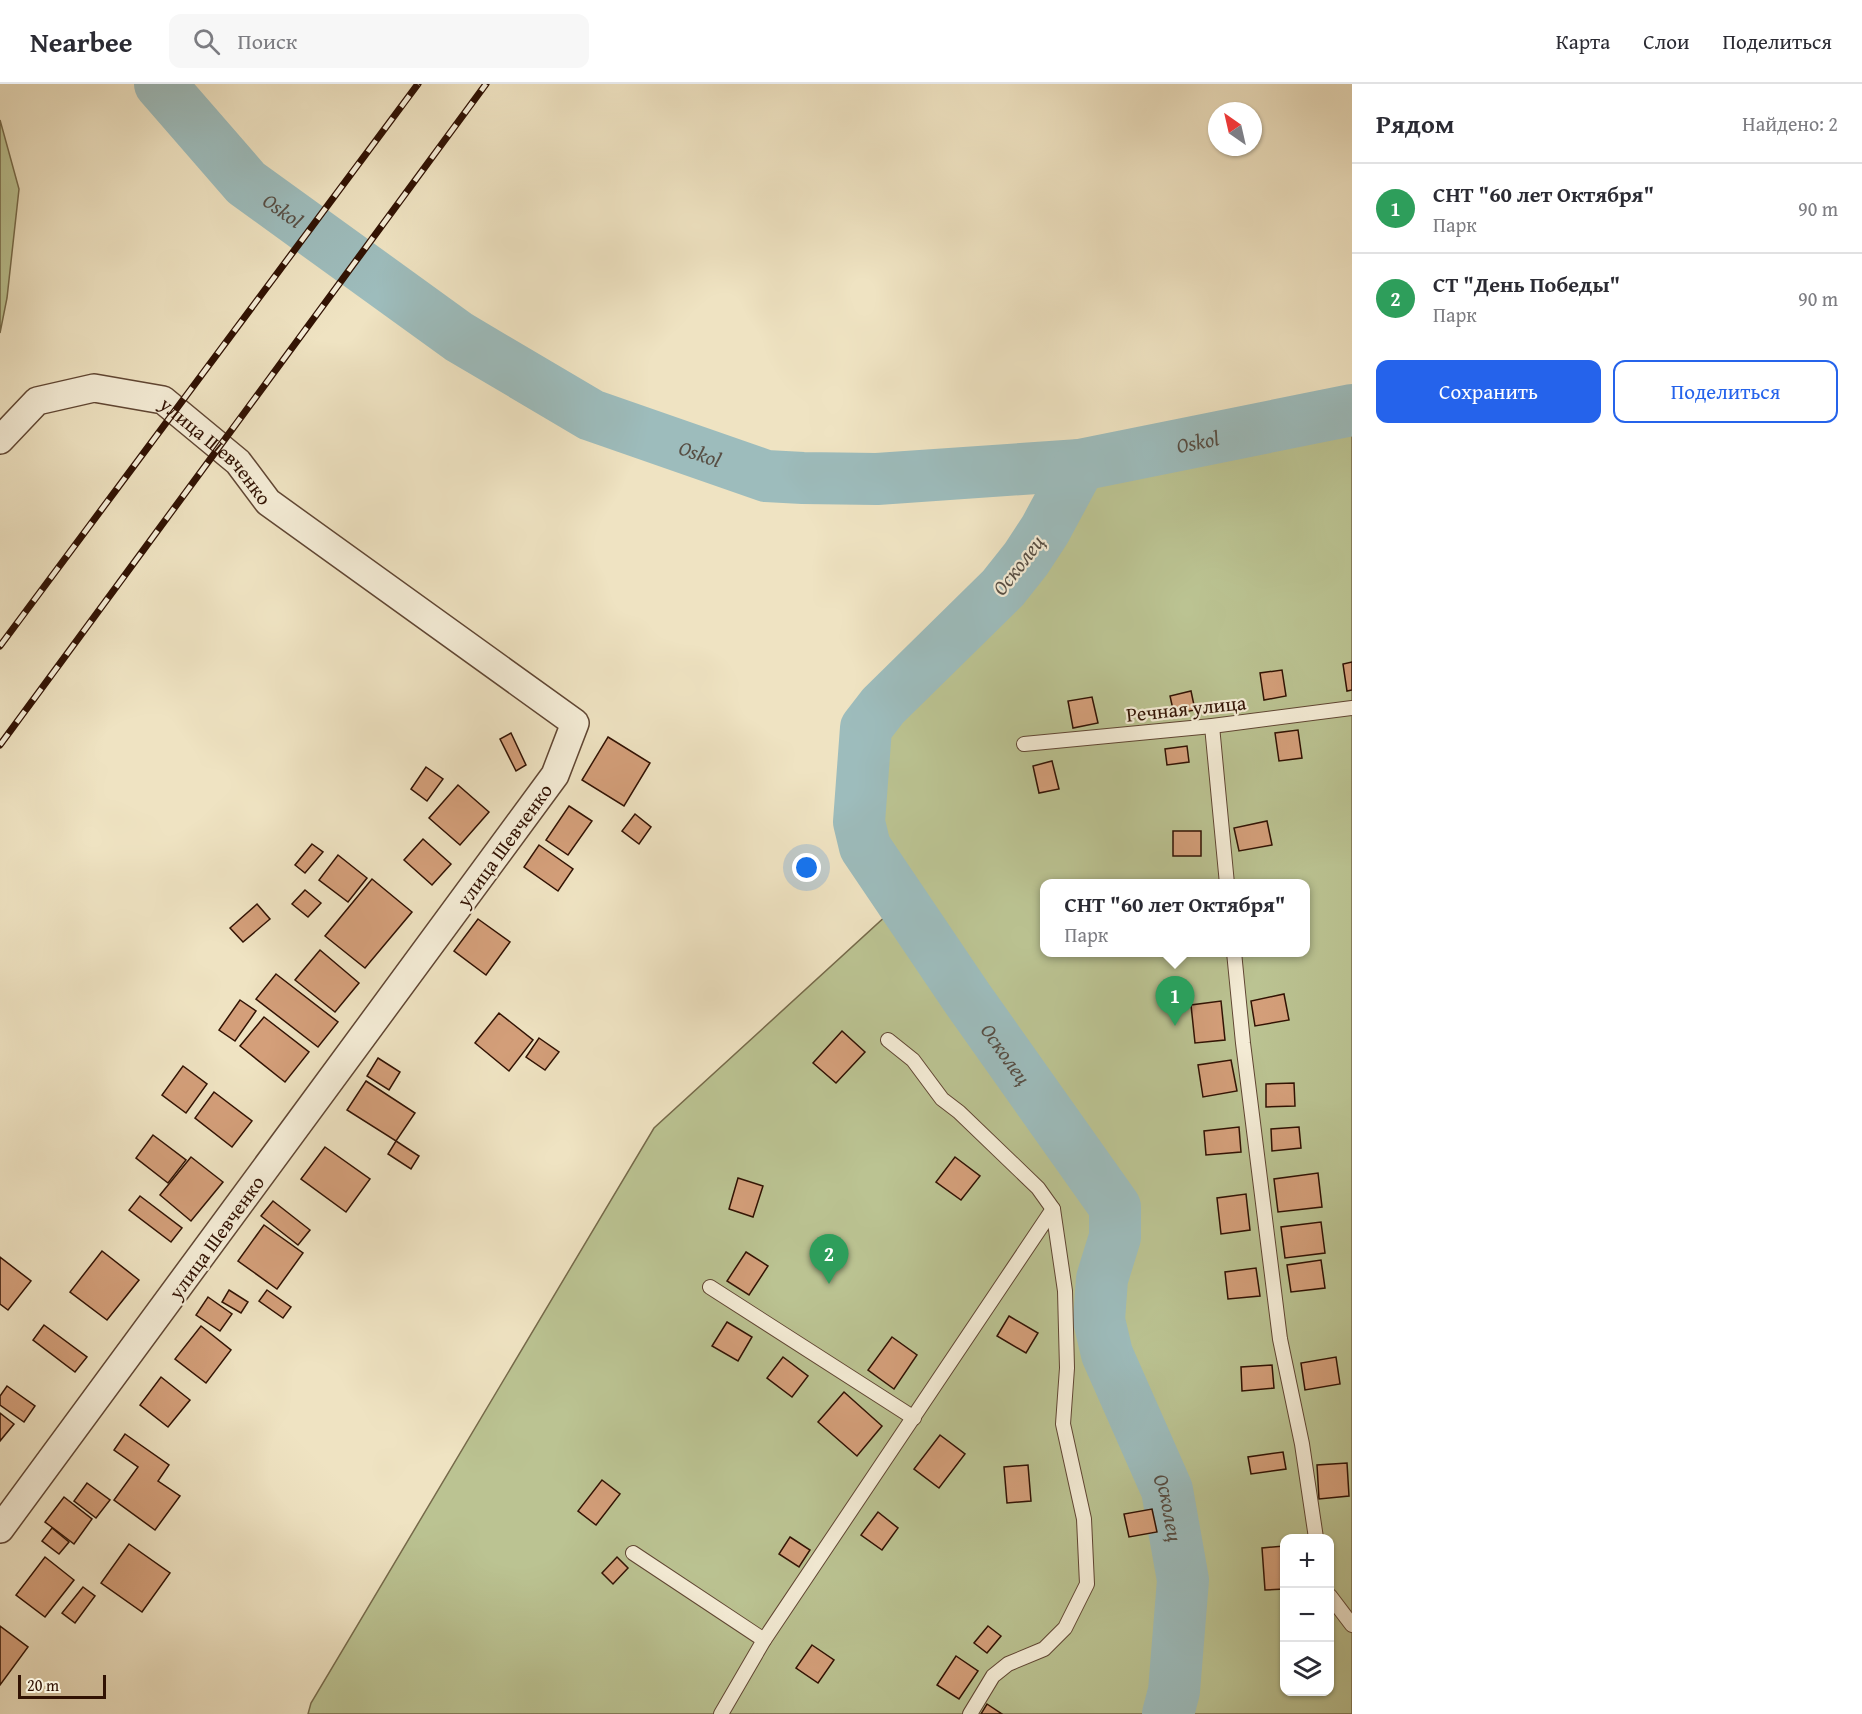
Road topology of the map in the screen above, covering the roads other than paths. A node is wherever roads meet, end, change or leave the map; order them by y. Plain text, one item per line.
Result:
1 (0, 440) edge
2 (1352, 708) edge
3 (1212, 726) junction
4 (1024, 744) dead end
5 (1227, 879) edge
6 (1234, 957) edge
7 (888, 1040) dead end
8 (1053, 1209) junction
9 (710, 1287) dead end
10 (914, 1418) junction
11 (0, 1529) edge
12 (1315, 1534) edge
13 (633, 1553) dead end
14 (1334, 1602) edge
15 (1352, 1625) edge
16 (764, 1640) junction
17 (721, 1714) edge
18 (970, 1714) edge

1 - 11 street, улица Шевченко
2 - 3 lane, Речная улица
3 - 4 lane, Речная улица
3 - 5 lane
6 - 12 lane
7 - 8 lane
8 - 10 lane
8 - 18 lane
9 - 10 lane
10 - 16 lane
13 - 16 lane
14 - 15 lane
16 - 17 lane

